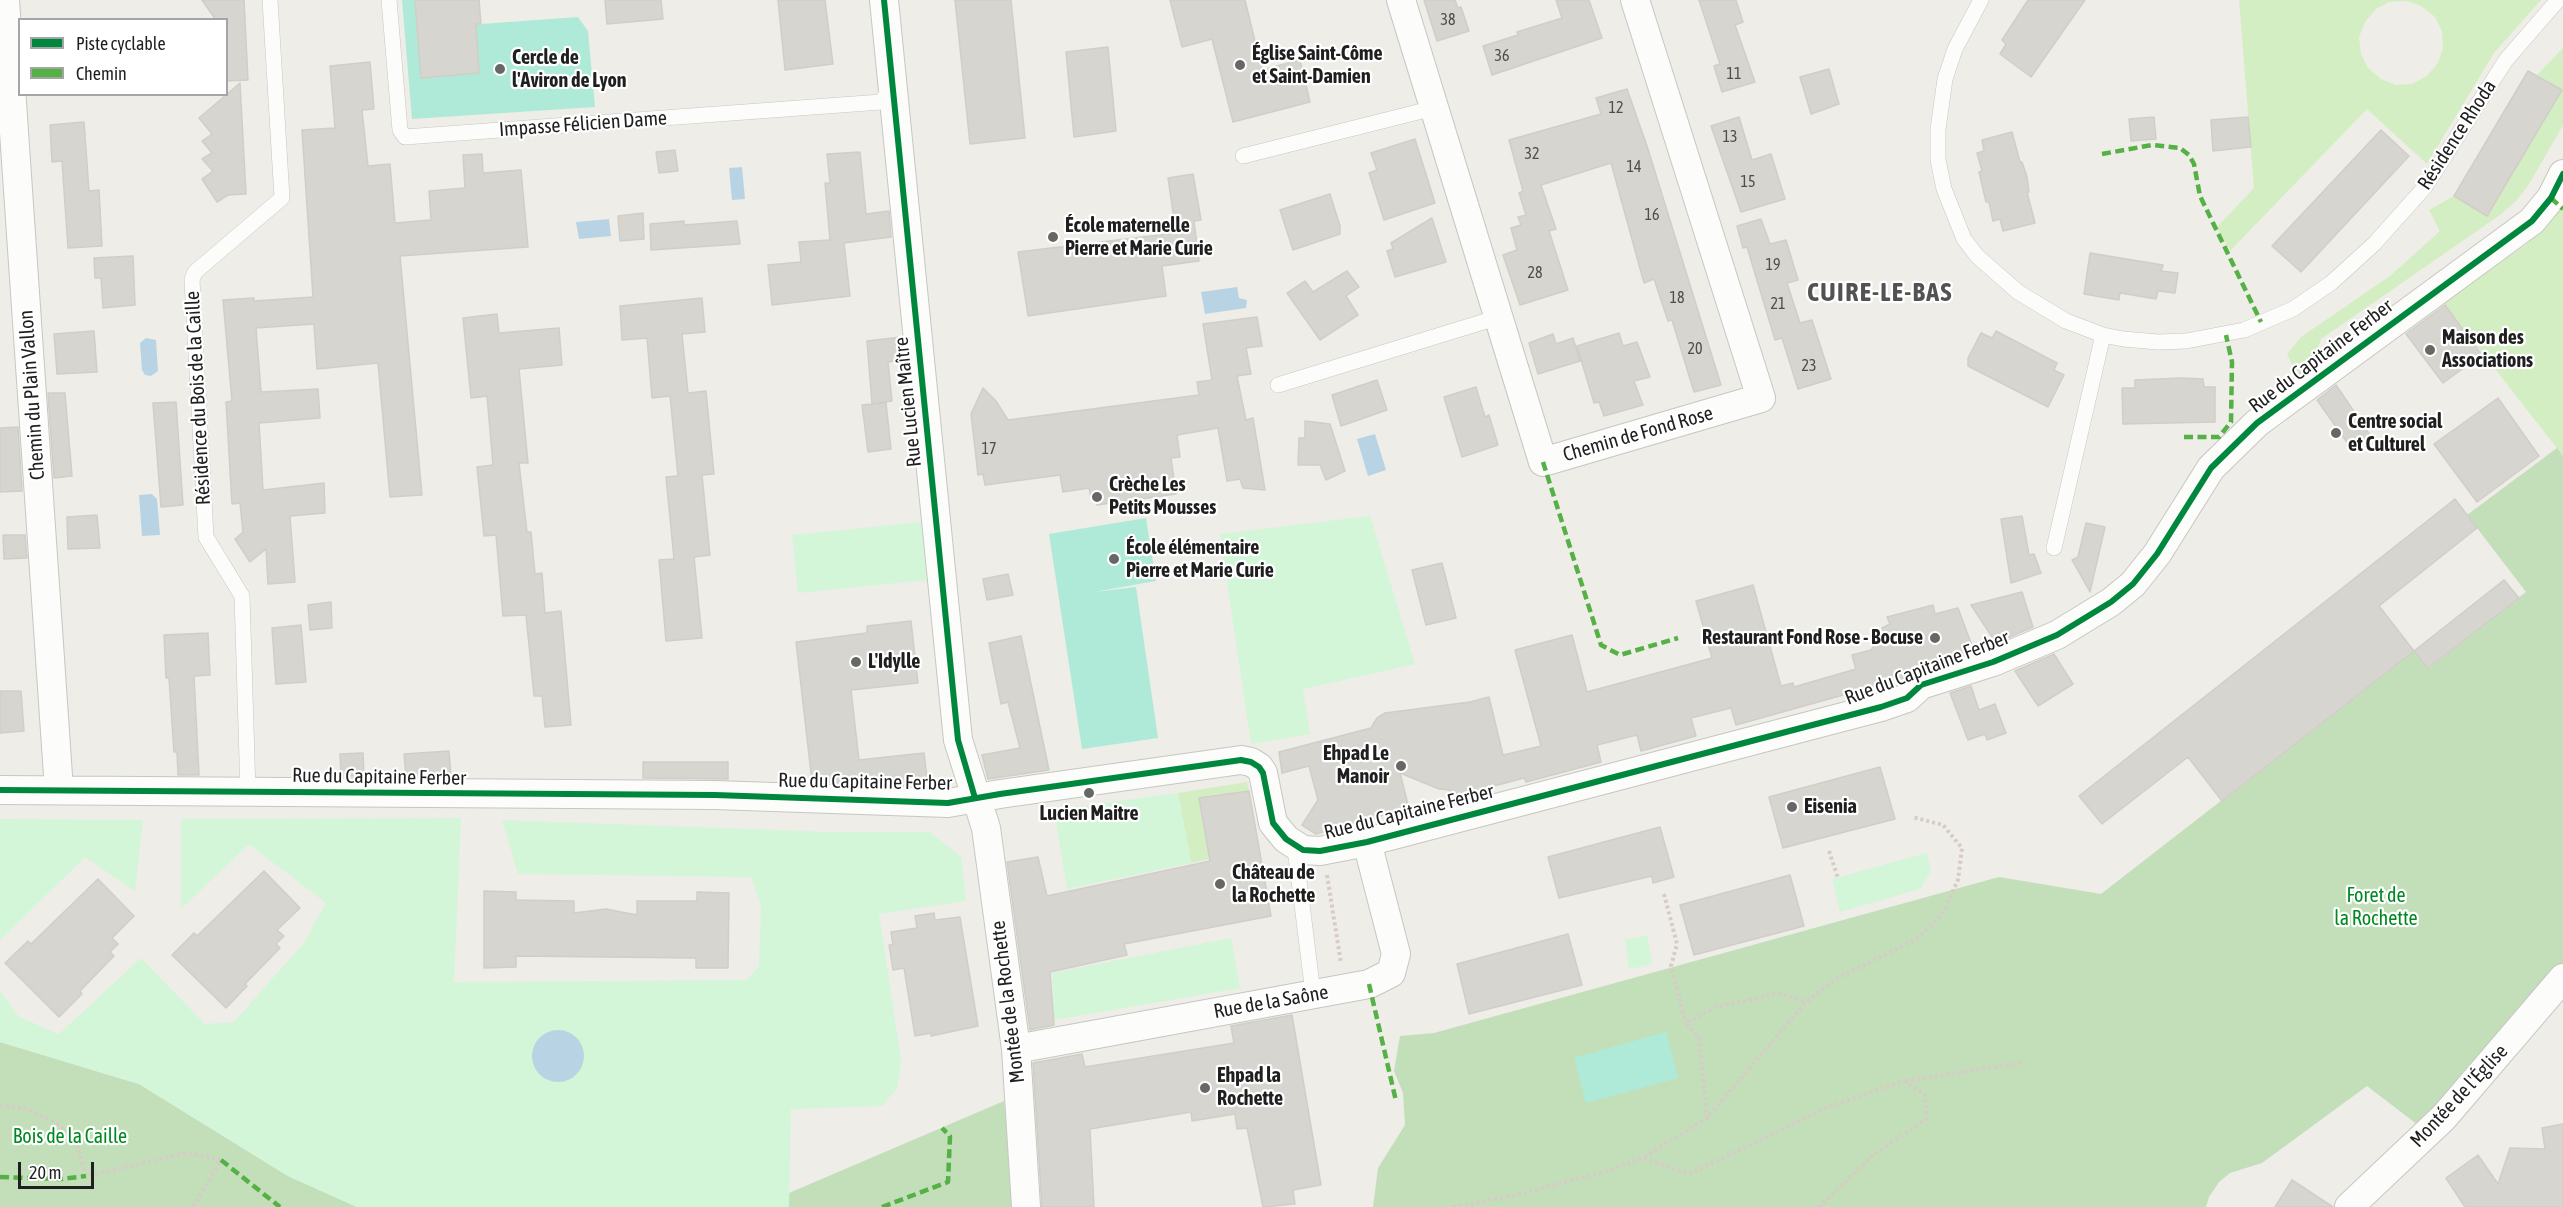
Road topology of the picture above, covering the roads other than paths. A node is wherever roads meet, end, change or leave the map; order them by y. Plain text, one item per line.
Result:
1 (5, 0) edge
2 (270, 0) edge
3 (389, 0) edge
4 (884, 0) edge
5 (1401, 0) edge
6 (1635, 0) edge
7 (1981, 0) edge
8 (2558, 0) edge
9 (892, 86) junction
10 (1434, 108) junction
11 (1243, 156) dead end
12 (2563, 174) edge
13 (1499, 317) junction
14 (2103, 335) junction
15 (1278, 385) dead end
16 (2055, 548) dead end
17 (0, 790) edge
18 (59, 790) junction
19 (248, 792) junction
20 (975, 798) junction
21 (1367, 842) junction
22 (1299, 847) junction
23 (2563, 978) edge
24 (1313, 993) junction
25 (1016, 1049) junction
26 (1026, 1207) edge
27 (2349, 1207) edge

1 - 18 street, Chemin du Plain Vallon
2 - 19 lane, Résidence du Bois de la Caille
3 - 9 lane, Impasse Félicien Dame
4 - 9 street, Rue Lucien Maître
5 - 10 street, Chemin de Fond Rose
6 - 13 street, Chemin de Fond Rose
7 - 14 lane, Résidence Rhoda
8 - 14 lane, Résidence Rhoda
9 - 20 street, Rue Lucien Maître
10 - 11 lane
10 - 13 street, Chemin de Fond Rose
12 - 21 street, Rue du Capitaine Ferber
13 - 15 lane
14 - 16 lane
17 - 18 street, Rue du Capitaine Ferber
18 - 19 street, Rue du Capitaine Ferber
19 - 20 street, Rue du Capitaine Ferber
20 - 22 street, Rue du Capitaine Ferber
20 - 25 street, Montée de la Rochette
21 - 22 street, Rue du Capitaine Ferber
21 - 24 street, Rue de la Saône
22 - 24 lane
23 - 27 street, Montée de l'Église
24 - 25 street, Rue de la Saône
25 - 26 street, Montée de la Rochette

